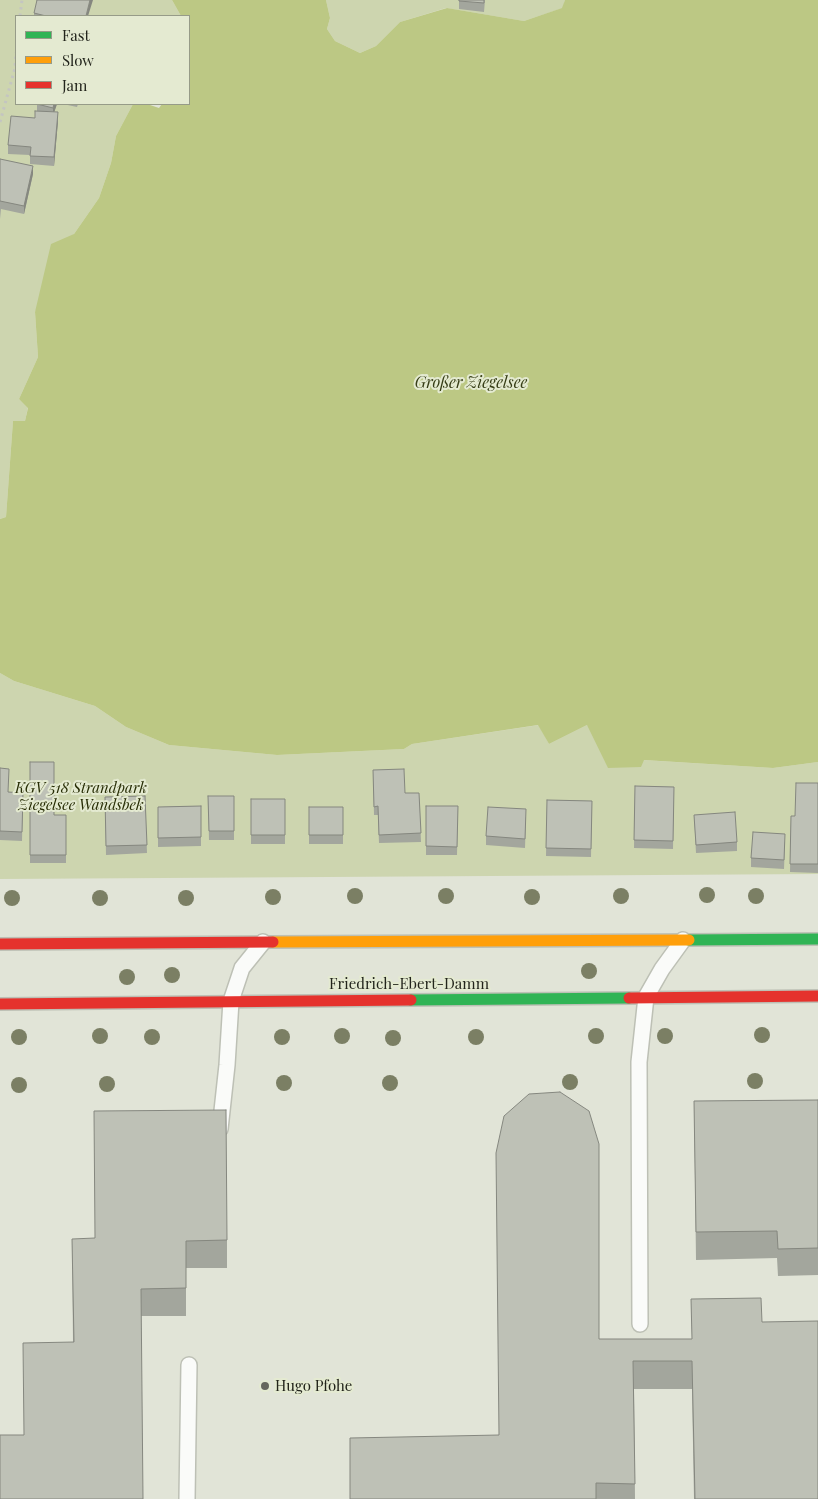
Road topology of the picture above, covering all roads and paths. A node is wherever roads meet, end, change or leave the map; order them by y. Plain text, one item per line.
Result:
1 (22, 0) edge
2 (20, 15) edge
3 (15, 56) edge
4 (0, 122) edge
5 (818, 939) edge
6 (683, 940) junction
7 (263, 942) junction
8 (0, 944) edge
9 (818, 996) edge
10 (646, 998) junction
11 (231, 1001) junction
12 (0, 1004) edge
13 (220, 1131) edge
14 (640, 1324) dead end
15 (189, 1365) dead end
16 (187, 1499) edge

1 - 2 path
3 - 4 path
5 - 6 main road
6 - 7 main road
6 - 10 lane
7 - 8 main road
7 - 11 lane
9 - 10 main road, Friedrich-Ebert-Damm
10 - 11 main road, Friedrich-Ebert-Damm
10 - 14 lane
11 - 12 main road, Friedrich-Ebert-Damm
11 - 13 lane
15 - 16 lane

